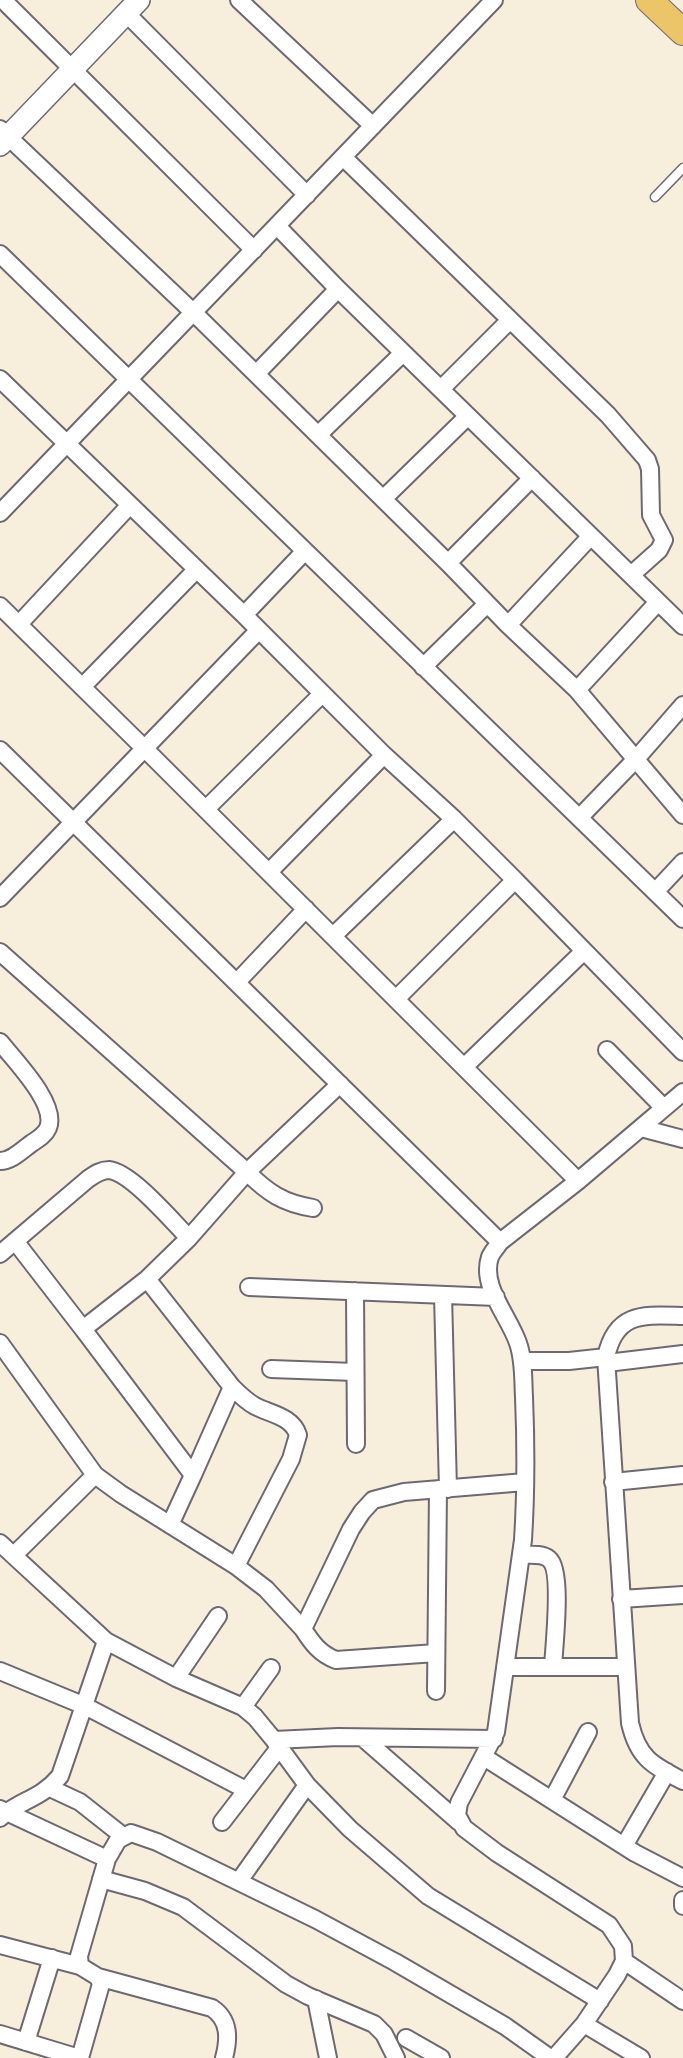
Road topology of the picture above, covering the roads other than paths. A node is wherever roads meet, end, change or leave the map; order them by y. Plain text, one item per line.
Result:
1 (3, 0) edge
2 (239, 0) edge
3 (494, 0) edge
4 (649, 0) edge
5 (131, 5) edge
6 (683, 32) edge
7 (72, 69) junction
8 (373, 126) junction
9 (3, 137) edge
10 (343, 157) junction
11 (683, 168) edge
12 (307, 195) junction
13 (655, 197) dead end
14 (277, 226) junction
15 (254, 250) junction
16 (0, 254) edge
17 (338, 289) junction
18 (194, 313) junction
19 (510, 320) junction
20 (403, 353) junction
21 (256, 374) junction
22 (0, 379) edge
23 (129, 381) junction
24 (441, 389) junction
25 (468, 416) junction
26 (318, 435) junction
27 (67, 444) junction
28 (532, 478) junction
29 (383, 499) junction
30 (130, 505) junction
31 (2, 509) edge
32 (591, 536) junction
33 (305, 551) junction
34 (448, 563) junction
35 (196, 570) junction
36 (631, 575) junction
37 (658, 602) junction
38 (487, 604) junction
39 (0, 606) edge
40 (244, 615) junction
41 (19, 624) junction
42 (507, 625) junction
43 (683, 626) edge
44 (258, 630) junction
45 (423, 666) junction
46 (82, 687) junction
47 (577, 690) junction
48 (322, 694) junction
49 (680, 714) edge
50 (146, 748) junction
51 (0, 750) edge
52 (384, 755) junction
53 (636, 759) junction
54 (206, 809) junction
55 (683, 815) edge
56 (579, 818) junction
57 (454, 819) junction
58 (73, 823) junction
59 (683, 862) edge
60 (269, 872) junction
61 (515, 880) junction
62 (2, 892) edge
63 (656, 892) junction
64 (306, 909) junction
65 (683, 919) edge
66 (333, 936) junction
67 (584, 951) junction
68 (0, 952) edge
69 (237, 982) junction
70 (396, 999) junction
71 (0, 1042) edge
72 (608, 1050) dead end
73 (683, 1052) edge
74 (464, 1067) junction
75 (340, 1084) junction
76 (683, 1092) edge
77 (664, 1108) junction
78 (641, 1128) junction
79 (683, 1139) edge
80 (0, 1161) edge
81 (247, 1172) junction
82 (578, 1181) junction
83 (313, 1208) dead end
84 (189, 1238) junction
85 (15, 1241) junction
86 (500, 1242) junction
87 (0, 1254) edge
88 (147, 1279) junction
89 (249, 1287) dead end
90 (355, 1291) junction
91 (443, 1294) junction
92 (496, 1296) junction
93 (683, 1316) edge
94 (83, 1329) junction
95 (0, 1343) edge
96 (683, 1354) edge
97 (607, 1360) junction
98 (522, 1361) junction
99 (271, 1369) dead end
100 (356, 1372) junction
101 (232, 1387) junction
102 (356, 1444) dead end
103 (95, 1475) junction
104 (193, 1475) junction
105 (683, 1475) edge
106 (525, 1482) junction
107 (613, 1482) junction
108 (443, 1489) junction
109 (170, 1525) junction
110 (0, 1543) edge
111 (14, 1555) junction
112 (521, 1555) junction
113 (236, 1566) junction
114 (683, 1595) edge
115 (621, 1599) junction
116 (218, 1616) dead end
117 (303, 1629) junction
118 (106, 1641) junction
119 (436, 1653) junction
120 (553, 1666) junction
121 (626, 1666) junction
122 (505, 1667) junction
123 (272, 1668) dead end
124 (0, 1671) edge
125 (176, 1678) junction
126 (436, 1691) dead end
127 (85, 1706) junction
128 (243, 1707) junction
129 (588, 1732) dead end
130 (363, 1738) junction
131 (494, 1740) junction
132 (276, 1744) junction
133 (484, 1757) junction
134 (667, 1772) junction
135 (683, 1781) edge
136 (307, 1785) junction
137 (50, 1788) junction
138 (246, 1790) junction
139 (552, 1800) junction
140 (2, 1813) edge
141 (222, 1822) dead end
142 (459, 1822) junction
143 (123, 1836) junction
144 (624, 1846) junction
145 (107, 1859) junction
146 (683, 1878) edge
147 (101, 1879) junction
148 (238, 1881) junction
149 (683, 1900) edge
150 (683, 1906) edge
151 (0, 1945) edge
152 (52, 1958) junction
153 (624, 1961) junction
154 (80, 1966) junction
155 (98, 1977) junction
156 (316, 1999) junction
157 (600, 2001) junction
158 (683, 2001) edge
159 (584, 2024) junction
160 (0, 2034) edge
161 (406, 2038) dead end
162 (26, 2042) junction
163 (534, 2047) junction
164 (80, 2058) edge
165 (224, 2058) edge
166 (328, 2058) edge
167 (396, 2058) edge
168 (441, 2058) edge
169 (520, 2058) edge
170 (552, 2058) edge
171 (641, 2058) edge

1 - 7 street
2 - 8 street
3 - 8 street
4 - 6 main road
5 - 7 street
5 - 12 street
7 - 9 street
7 - 15 street
8 - 10 street
9 - 18 street
10 - 12 street
10 - 19 street
11 - 13 lane
12 - 14 street
14 - 15 street
14 - 17 street
15 - 18 street
16 - 23 street
17 - 20 street
17 - 21 street
18 - 21 street
18 - 23 street
19 - 24 street
19 - 36 street
20 - 24 street
20 - 26 street
21 - 26 street
22 - 27 street
23 - 27 street
23 - 33 street
24 - 25 street
25 - 28 street
25 - 29 street
26 - 29 street
27 - 30 street
27 - 31 street
28 - 32 street
28 - 34 street
29 - 34 street
30 - 35 street
30 - 41 street
32 - 36 street
32 - 42 street
33 - 40 street
33 - 45 street
34 - 38 street
35 - 40 street
35 - 46 street
36 - 37 street
37 - 43 street
37 - 47 street
38 - 42 street
38 - 45 street
39 - 41 street
40 - 44 street
41 - 46 street
42 - 47 street
44 - 48 street
44 - 50 street
45 - 56 street
46 - 50 street
47 - 53 street
48 - 52 street
48 - 54 street
49 - 53 street
50 - 54 street
50 - 58 street
51 - 58 street
52 - 57 street
52 - 60 street
53 - 55 street
53 - 56 street
54 - 60 street
56 - 63 street
57 - 61 street
57 - 66 street
58 - 62 street
58 - 69 street
59 - 63 street
60 - 64 street
61 - 67 street
61 - 70 street
63 - 65 street
64 - 66 street
64 - 69 street
66 - 70 street
67 - 73 street
67 - 74 street
68 - 81 street
69 - 75 street
70 - 74 street
71 - 80 street
72 - 77 street
74 - 82 street
75 - 81 street
75 - 86 street
76 - 77 street
77 - 78 street
78 - 79 street
78 - 82 street
81 - 83 street
81 - 84 street
82 - 86 street
84 - 85 street
84 - 88 street
85 - 87 street
85 - 94 street
86 - 92 street
88 - 94 street
88 - 101 street
89 - 90 street
90 - 91 street
90 - 100 street
91 - 92 street
91 - 108 street
92 - 98 street
93 - 97 street
94 - 104 street
95 - 103 street
96 - 97 street
97 - 98 street
97 - 107 street
98 - 106 street
99 - 100 street
100 - 102 street
101 - 104 street
101 - 113 street
103 - 109 street
103 - 111 street
104 - 109 street
105 - 107 street
106 - 108 street
106 - 112 street
107 - 115 street
108 - 117 street
108 - 119 street
109 - 113 street
110 - 111 street
111 - 118 street
112 - 120 street
112 - 122 street
113 - 117 street
114 - 115 street
115 - 121 street
116 - 125 street
117 - 119 street
118 - 125 street
118 - 127 street
119 - 126 street
120 - 121 street
120 - 122 street
121 - 134 street
122 - 131 street
123 - 128 street
124 - 127 street
125 - 128 street
127 - 137 street
127 - 138 street
128 - 132 street
129 - 139 street
130 - 131 street
130 - 132 street
130 - 142 street
131 - 133 street
132 - 136 street
132 - 138 street
133 - 139 street
133 - 142 street
134 - 135 street
134 - 144 street
136 - 148 street
136 - 157 street
137 - 140 street
137 - 143 street
138 - 141 street
139 - 144 street
140 - 145 street
142 - 153 street
143 - 145 street
143 - 148 street
144 - 146 street
145 - 147 street
147 - 154 street
147 - 156 street
148 - 163 street
149 - 150 street
151 - 152 street
152 - 154 street
152 - 162 street
153 - 157 street
153 - 158 street
154 - 155 street
155 - 164 street
155 - 165 street
156 - 166 street
156 - 167 street
157 - 159 street
159 - 170 street
159 - 171 street
160 - 162 street
161 - 168 street
162 - 164 street
163 - 169 street
163 - 170 street

